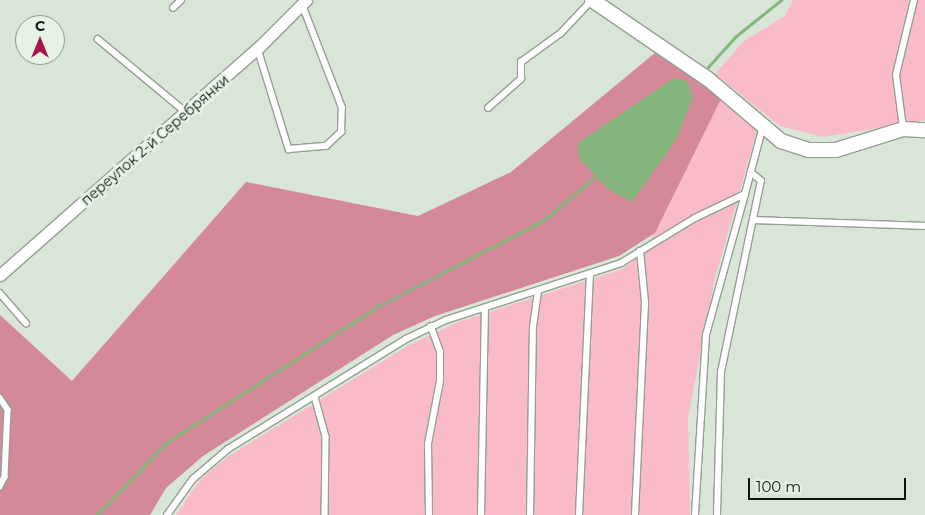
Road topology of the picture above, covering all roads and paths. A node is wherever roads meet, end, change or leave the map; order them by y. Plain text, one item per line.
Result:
1 (181, 0) edge
2 (592, 0) edge
3 (914, 0) edge
4 (304, 2) edge
5 (173, 8) dead end
6 (98, 39) dead end
7 (258, 49) junction
8 (488, 108) dead end
9 (186, 112) junction
10 (763, 126) junction
11 (903, 129) junction
12 (925, 130) edge
13 (751, 173) junction
14 (745, 194) junction
15 (756, 220) junction
16 (925, 226) edge
17 (640, 251) junction
18 (590, 274) junction
19 (0, 275) edge
20 (0, 293) edge
21 (538, 293) junction
22 (485, 309) junction
23 (26, 323) dead end
24 (431, 327) junction
25 (0, 398) edge
26 (314, 398) junction
27 (0, 487) edge
28 (167, 515) edge
29 (325, 515) edge
30 (429, 515) edge
31 (481, 515) edge
32 (530, 515) edge
33 (579, 515) edge
34 (636, 515) edge
35 (695, 515) edge
36 (717, 515) edge

1 - 5 lane
2 - 8 lane
2 - 10 street
3 - 11 lane
4 - 7 street, переулок 2-й Серебрянки
4 - 7 lane
6 - 9 lane
7 - 9 street, переулок 2-й Серебрянки
9 - 19 street, переулок 2-й Серебрянки
10 - 11 street
10 - 13 lane
11 - 12 street
13 - 14 lane
13 - 15 lane
14 - 17 lane
14 - 35 lane
15 - 16 lane
15 - 36 lane
17 - 18 lane
17 - 34 lane
18 - 21 lane
18 - 33 lane
20 - 23 lane
21 - 22 lane
21 - 32 lane
22 - 24 lane
22 - 31 lane
24 - 26 lane
24 - 30 lane
25 - 27 lane
26 - 28 lane
26 - 29 lane

